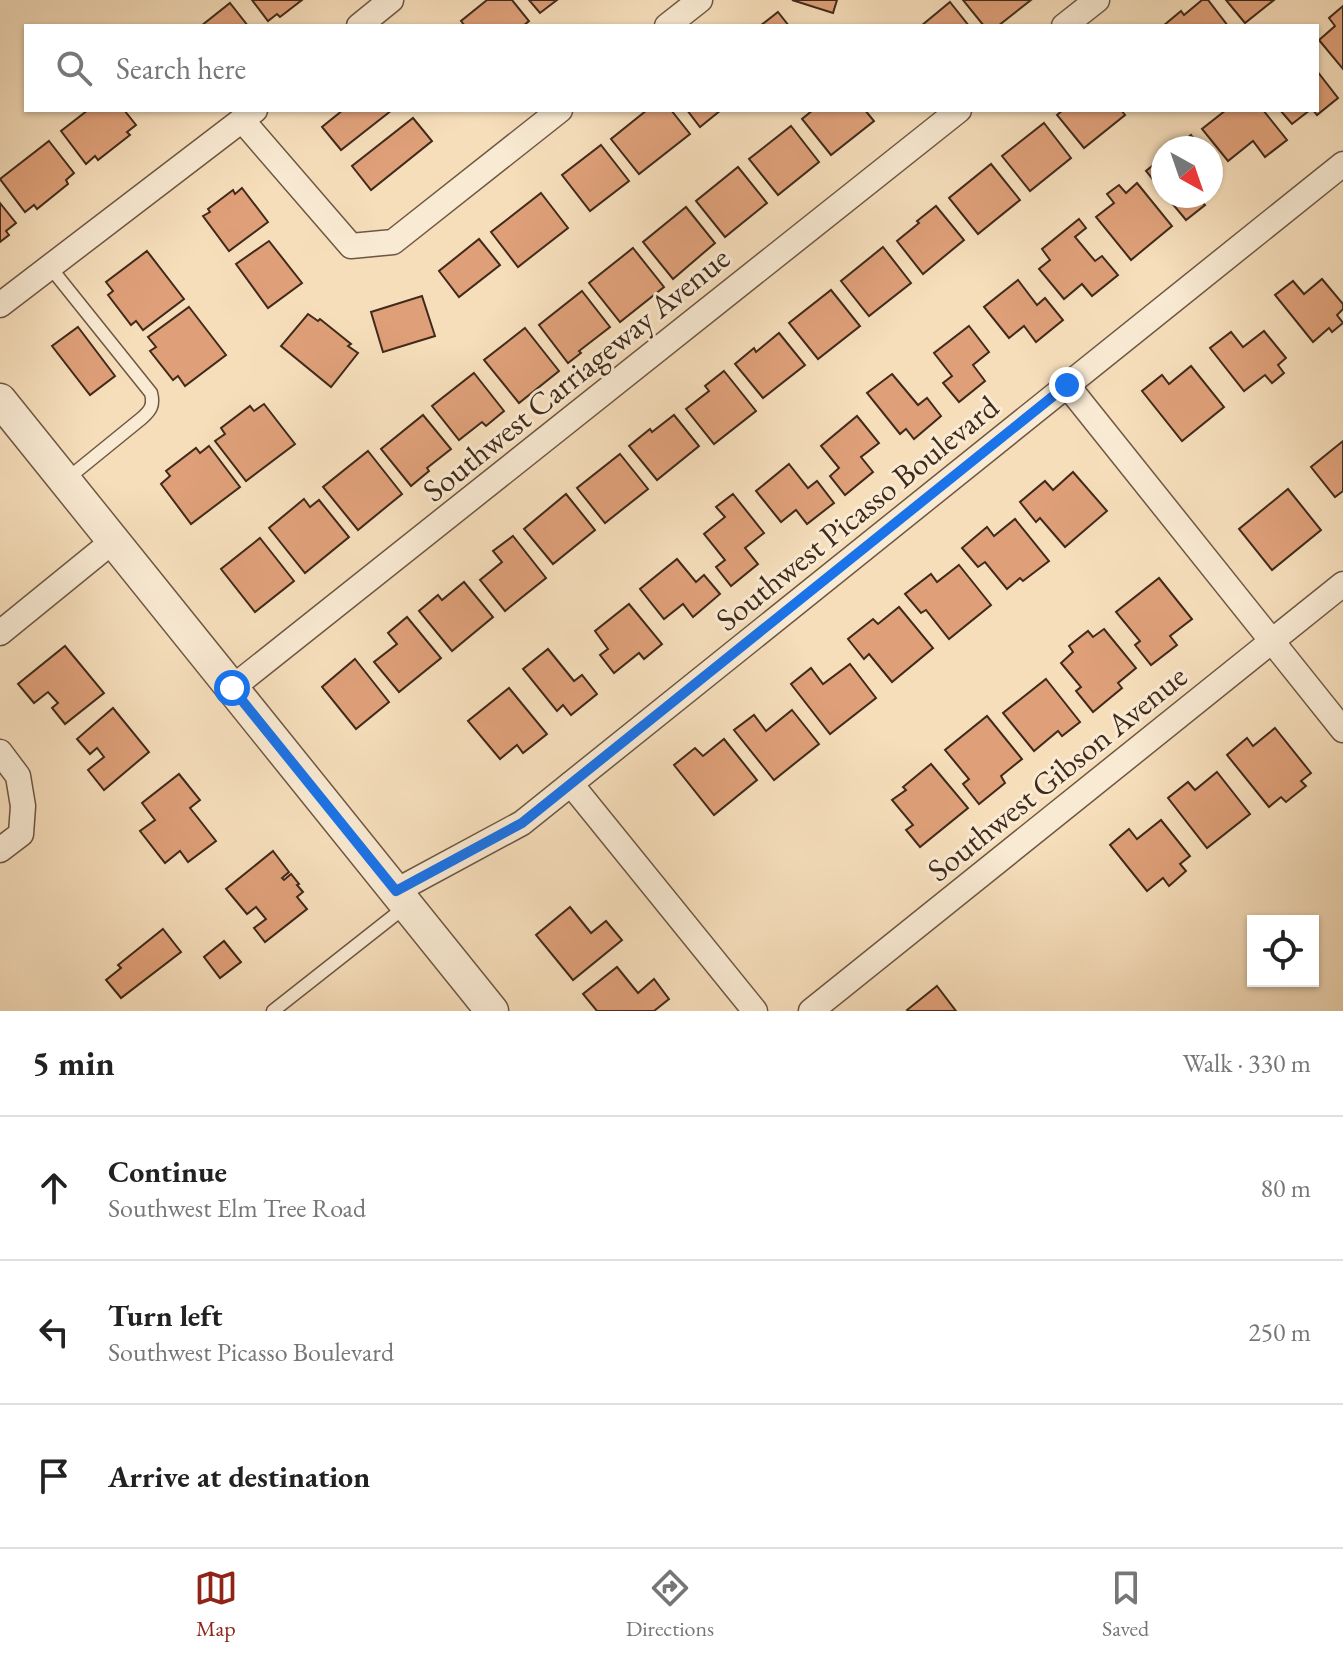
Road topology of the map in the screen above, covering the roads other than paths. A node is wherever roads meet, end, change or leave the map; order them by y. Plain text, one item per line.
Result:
1 (391, 0) edge
2 (700, 0) edge
3 (1097, 0) edge
4 (361, 24) edge
5 (670, 24) edge
6 (1067, 24) edge
7 (557, 112) edge
8 (956, 112) edge
9 (248, 115) edge
10 (1343, 164) edge
11 (50, 267) junction
12 (0, 305) edge
13 (1067, 385) junction
14 (0, 400) edge
15 (65, 481) junction
16 (113, 541) junction
17 (1343, 584) edge
18 (0, 633) edge
19 (1272, 642) junction
20 (232, 688) junction
21 (1343, 730) edge
22 (0, 752) edge
23 (571, 784) junction
24 (0, 850) edge
25 (401, 898) junction
26 (273, 1011) edge
27 (492, 1011) edge
28 (755, 1011) edge
29 (811, 1011) edge

1 - 4 street
2 - 5 street
3 - 6 street
7 - 9 street
8 - 20 street, Southwest Carriageway Avenue
9 - 11 street
10 - 13 street, Southwest Picasso Boulevard
11 - 12 street
11 - 15 lane
13 - 19 street
13 - 23 street, Southwest Picasso Boulevard
14 - 15 street
15 - 16 street
16 - 18 street
16 - 20 street
17 - 19 street, Southwest Gibson Avenue
19 - 21 street
19 - 29 street, Southwest Gibson Avenue
20 - 25 street
22 - 24 street
23 - 25 street, Southwest Picasso Boulevard
23 - 28 street
25 - 26 lane
25 - 27 street

